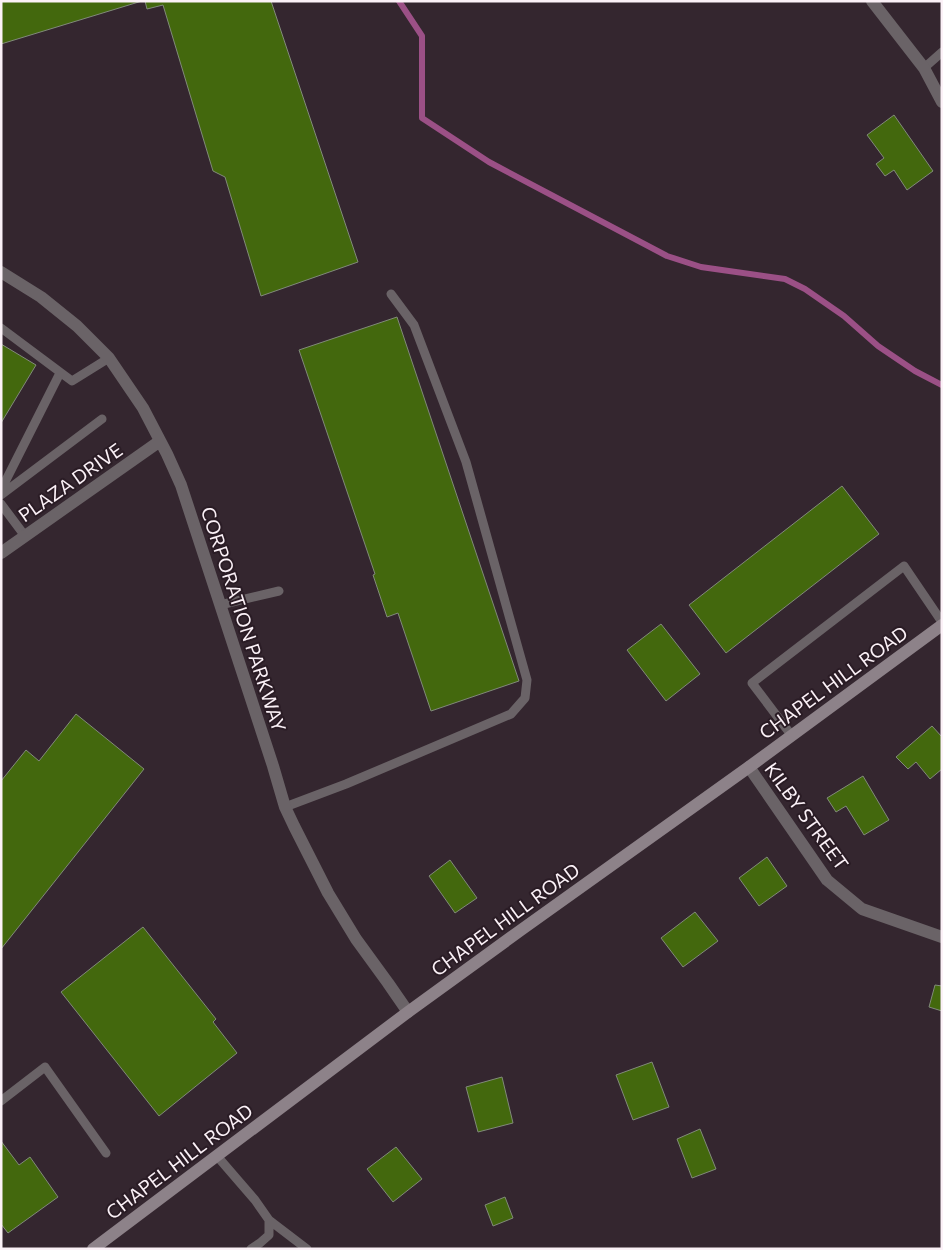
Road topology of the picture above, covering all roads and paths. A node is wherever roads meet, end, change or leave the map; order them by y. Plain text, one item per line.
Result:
1 (872, 1) edge
2 (942, 52) edge
3 (924, 68) junction
4 (942, 102) edge
5 (1, 272) edge
6 (391, 294) dead end
7 (1, 328) edge
8 (109, 358) junction
9 (60, 373) junction
10 (102, 419) dead end
11 (160, 441) junction
12 (1, 490) edge
13 (1, 495) edge
14 (1, 504) edge
15 (25, 536) junction
16 (1, 553) edge
17 (279, 591) dead end
18 (220, 605) junction
19 (942, 623) edge
20 (792, 736) junction
21 (748, 767) junction
22 (285, 807) junction
23 (942, 937) edge
24 (408, 1012) junction
25 (1, 1101) edge
26 (106, 1154) dead end
27 (217, 1156) junction
28 (269, 1220) junction
29 (94, 1249) edge
30 (251, 1249) edge
31 (307, 1249) edge

1 - 3 street
2 - 3 lane
3 - 4 street
5 - 8 street, CORPORATION PARKWAY
6 - 22 lane
7 - 9 lane
8 - 9 lane
8 - 11 street, CORPORATION PARKWAY
9 - 12 lane
10 - 13 lane
11 - 15 street, PLAZA DRIVE
11 - 18 street, CORPORATION PARKWAY
14 - 15 lane
15 - 16 street, PLAZA DRIVE
17 - 18 lane
18 - 22 street, CORPORATION PARKWAY
19 - 20 main road, CHAPEL HILL ROAD
19 - 20 lane
20 - 21 main road, CHAPEL HILL ROAD
21 - 23 street, KILBY STREET
21 - 24 main road, CHAPEL HILL ROAD
22 - 24 street, CORPORATION PARKWAY
24 - 27 main road, CHAPEL HILL ROAD
25 - 26 lane
27 - 28 lane
27 - 29 main road, CHAPEL HILL ROAD
28 - 30 lane
28 - 31 lane

